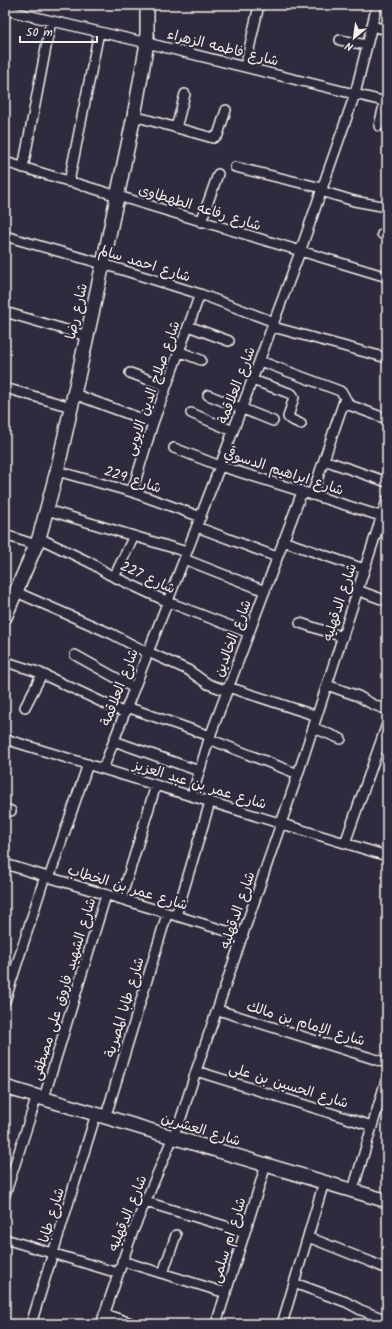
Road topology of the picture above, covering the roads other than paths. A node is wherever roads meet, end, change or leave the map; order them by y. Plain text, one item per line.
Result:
1 (147, 5) edge
2 (259, 5) edge
3 (377, 5) edge
4 (5, 10) edge
5 (51, 21) junction
6 (372, 26) junction
7 (387, 30) edge
8 (99, 32) junction
9 (340, 40) dead end
10 (147, 42) junction
11 (367, 45) junction
12 (245, 67) junction
13 (185, 94) dead end
14 (355, 94) junction
15 (386, 102) edge
16 (226, 110) dead end
17 (134, 116) junction
18 (379, 126) dead end
19 (176, 128) junction
20 (5, 162) edge
21 (236, 166) dead end
22 (23, 168) junction
23 (218, 174) dead end
24 (69, 182) junction
25 (322, 190) junction
26 (117, 196) junction
27 (387, 207) edge
28 (201, 222) junction
29 (5, 236) edge
30 (300, 252) junction
31 (103, 264) junction
32 (387, 277) edge
33 (200, 294) junction
34 (5, 312) edge
35 (274, 324) junction
36 (188, 326) junction
37 (87, 336) junction
38 (229, 341) dead end
39 (178, 351) junction
40 (387, 358) edge
41 (201, 360) dead end
42 (260, 362) junction
43 (130, 373) dead end
44 (252, 380) junction
45 (166, 386) junction
46 (5, 388) edge
47 (74, 394) junction
48 (208, 395) dead end
49 (345, 398) junction
50 (71, 407) junction
51 (242, 409) junction
52 (191, 414) dead end
53 (387, 418) edge
54 (273, 421) dead end
55 (153, 423) junction
56 (301, 424) dead end
57 (233, 431) junction
58 (174, 448) dead end
59 (324, 460) junction
60 (220, 466) junction
61 (56, 471) junction
62 (387, 482) edge
63 (132, 492) junction
64 (302, 492) junction
65 (312, 495) junction
66 (387, 500) edge
67 (47, 510) junction
68 (201, 517) junction
69 (384, 517) edge
70 (197, 527) junction
71 (5, 535) edge
72 (134, 536) junction
73 (38, 542) junction
74 (283, 542) junction
75 (186, 556) junction
76 (278, 557) junction
77 (364, 569) junction
78 (114, 577) junction
79 (357, 590) junction
80 (265, 591) junction
81 (16, 592) junction
82 (384, 600) dead end
83 (168, 602) junction
84 (6, 612) edge
85 (300, 623) dead end
86 (248, 633) junction
87 (342, 637) junction
88 (148, 653) junction
89 (75, 655) dead end
90 (5, 661) edge
91 (42, 674) junction
92 (327, 685) junction
93 (134, 688) junction
94 (228, 689) junction
95 (26, 707) dead end
96 (126, 710) junction
97 (387, 710) edge
98 (317, 716) junction
99 (387, 724) edge
100 (314, 728) junction
101 (209, 737) junction
102 (5, 739) edge
103 (340, 739) dead end
104 (114, 742) junction
105 (88, 764) junction
106 (103, 769) junction
107 (199, 772) junction
108 (298, 774) junction
109 (156, 785) junction
110 (192, 796) junction
111 (210, 802) junction
112 (282, 824) junction
113 (345, 843) junction
114 (387, 856) edge
115 (5, 864) edge
116 (47, 877) junction
117 (106, 895) junction
118 (121, 899) junction
119 (172, 915) junction
120 (243, 936) junction
121 (5, 1001) edge
122 (218, 1010) junction
123 (387, 1063) edge
124 (196, 1071) junction
125 (387, 1077) edge
126 (5, 1078) edge
127 (5, 1086) edge
128 (42, 1094) junction
129 (102, 1112) junction
130 (372, 1126) junction
131 (175, 1134) junction
132 (266, 1165) junction
133 (324, 1182) junction
134 (355, 1183) junction
135 (387, 1192) edge
136 (5, 1195) edge
137 (387, 1201) edge
138 (146, 1202) junction
139 (245, 1232) junction
140 (176, 1235) dead end
141 (308, 1237) junction
142 (5, 1239) edge
143 (54, 1254) junction
144 (122, 1260) junction
145 (387, 1269) edge
146 (118, 1273) junction
147 (163, 1273) junction
148 (294, 1284) junction
149 (226, 1292) junction
150 (104, 1314) junction
151 (387, 1320) edge
152 (31, 1324) edge
153 (101, 1324) edge
154 (134, 1324) edge
155 (216, 1324) edge
156 (283, 1324) edge

1 - 10 street, شارع رضا
2 - 12 street
3 - 6 street, شارع العلاقمة
4 - 5 street, شارع فاطمه الزهراء
5 - 8 street, شارع فاطمه الزهراء
5 - 22 street
6 - 7 street
6 - 11 street, شارع العلاقمة
8 - 10 street, شارع فاطمه الزهراء
8 - 24 street
9 - 11 street
10 - 12 street, شارع فاطمه الزهراء
10 - 17 street, شارع رضا
11 - 14 street, شارع العلاقمة
12 - 14 street, شارع فاطمه الزهراء
13 - 19 street
14 - 15 street, شارع فاطمه الزهراء
14 - 25 street, شارع العلاقمة
15 - 18 street
16 - 19 street
17 - 19 street
17 - 26 street, شارع رضا
20 - 22 street, شارع رفاعه الطهطاوى
21 - 25 street
22 - 24 street, شارع رفاعه الطهطاوى
23 - 28 street
24 - 26 street, شارع رفاعه الطهطاوى
25 - 27 street
25 - 30 street, شارع العلاقمة
26 - 28 street, شارع رفاعه الطهطاوى
26 - 31 street, شارع رضا
28 - 30 street, شارع رفاعه الطهطاوى
29 - 31 street, شارع احمد سالم
30 - 32 street, شارع رفاعه الطهطاوى
30 - 35 street, شارع العلاقمة
31 - 33 street, شارع احمد سالم
31 - 37 street, شارع رضا
33 - 35 street, شارع احمد سالم
33 - 36 street, شارع صلاح الدين الايوبى
34 - 37 street
35 - 40 street, شارع احمد سالم
35 - 42 street, شارع العلاقمة
36 - 38 street
36 - 39 street, شارع صلاح الدين الايوبى
37 - 47 street, شارع رضا
39 - 41 street
39 - 45 street, شارع صلاح الدين الايوبى
42 - 44 street, شارع العلاقمة
42 - 49 street
43 - 45 street
44 - 51 street, شارع العلاقمة
44 - 56 street
45 - 55 street, شارع صلاح الدين الايوبى
46 - 50 street
47 - 50 street, شارع رضا
47 - 55 street
48 - 51 street
49 - 53 street
49 - 59 street
50 - 61 street, شارع رضا
51 - 54 street
51 - 57 street, شارع العلاقمة
52 - 57 street
55 - 63 street, شارع صلاح الدين الايوبى
57 - 60 street, شارع العلاقمة
58 - 60 street, شارع ابراهيم الدسوقي
59 - 62 street
59 - 65 street
60 - 64 street, شارع ابراهيم الدسوقي
60 - 68 street, شارع العلاقمة
61 - 63 street, شارع 229
61 - 67 street, شارع رضا
63 - 68 street, شارع 229
64 - 65 street, شارع ابراهيم الدسوقي
64 - 74 street, شارع الخالدين
65 - 69 street, شارع ابراهيم الدسوقي
66 - 69 street, شارع الدقهليه
67 - 72 street
67 - 73 street, شارع رضا
68 - 70 street, شارع العلاقمة
69 - 77 street, شارع الدقهليه
70 - 75 street, شارع العلاقمة
70 - 76 street
71 - 73 street, شارع 227
72 - 75 street
72 - 78 street
73 - 78 street, شارع 227
73 - 81 street, شارع رضا
74 - 76 street, شارع الخالدين
74 - 77 street
75 - 80 street
75 - 83 street, شارع العلاقمة
76 - 80 street, شارع الخالدين
77 - 79 street, شارع الدقهليه
78 - 83 street, شارع 227
79 - 82 street
79 - 87 street, شارع الدقهليه
80 - 86 street, شارع الخالدين
81 - 84 street, شارع رضا
81 - 88 street
83 - 86 street, شارع 227
83 - 88 street, شارع العلاقمة
85 - 87 street
86 - 94 street, شارع الخالدين
87 - 92 street, شارع الدقهليه
88 - 93 street, شارع العلاقمة
88 - 94 street
89 - 93 street
90 - 91 street
91 - 95 street
91 - 96 street
92 - 97 street
92 - 98 street, شارع الدقهليه
93 - 96 street, شارع العلاقمة
94 - 98 street
94 - 101 street, شارع الخالدين
96 - 101 street
96 - 104 street, شارع العلاقمة
98 - 100 street, شارع الدقهليه
99 - 113 street
100 - 103 street
100 - 108 street, شارع الدقهليه
101 - 107 street, شارع الخالدين
101 - 108 street
102 - 105 street, شارع عمر بن عبد العزيز
104 - 106 street, شارع العلاقمة
104 - 107 street
105 - 106 street, شارع عمر بن عبد العزيز
105 - 116 street
106 - 109 street, شارع عمر بن عبد العزيز
107 - 110 street, شارع الخالدين
108 - 112 street, شارع الدقهليه
109 - 110 street, شارع عمر بن عبد العزيز
109 - 118 street
110 - 111 street, شارع عمر بن عبد العزيز
111 - 112 street, شارع عمر بن عبد العزيز
111 - 119 street
112 - 113 street, شارع عمر بن عبد العزيز
112 - 120 street, شارع الدقهليه
113 - 114 street, شارع عمر بن عبد العزيز
115 - 116 street, شارع عمر بن الخطاب
116 - 117 street, شارع عمر بن الخطاب
116 - 121 street
117 - 118 street, شارع عمر بن الخطاب
117 - 128 street, شارع الشهيد فاروق على مصطفى
118 - 119 street, شارع عمر بن الخطاب
119 - 120 street, شارع عمر بن الخطاب
119 - 129 street, شارع طابا المصرية
120 - 122 street, شارع الدقهليه
122 - 123 street, شارع الإمام بن مالك
122 - 124 street, شارع الدقهليه
124 - 130 street, شارع الحسين بن على
124 - 131 street, شارع الدقهليه
125 - 130 street
126 - 128 street, شارع العشرين
127 - 128 street, شارع العشرين
128 - 129 street, شارع العشرين
128 - 136 street, شارع الشهيد فاروق على مصطفى
129 - 131 street, شارع العشرين
129 - 143 street, شارع طابا
130 - 134 street
131 - 132 street, شارع العشرين
131 - 134 street, شارع العشرين
131 - 138 street, شارع الدقهليه
132 - 133 street, شارع العشرين
132 - 139 street, شارع ام سلمى
133 - 137 street, شارع العشرين
133 - 141 street
134 - 135 street, شارع العشرين
138 - 139 street
138 - 144 street, شارع الدقهليه
139 - 149 street, شارع ام سلمى
140 - 147 street
141 - 145 street
141 - 148 street
142 - 143 street
143 - 146 street
143 - 152 street, شارع طابا
144 - 146 street, شارع الدقهليه
144 - 147 street
146 - 150 street, شارع الدقهليه
147 - 149 street
148 - 151 street
148 - 156 street
149 - 155 street, شارع ام سلمى
150 - 153 street, شارع الدقهليه
150 - 154 street

